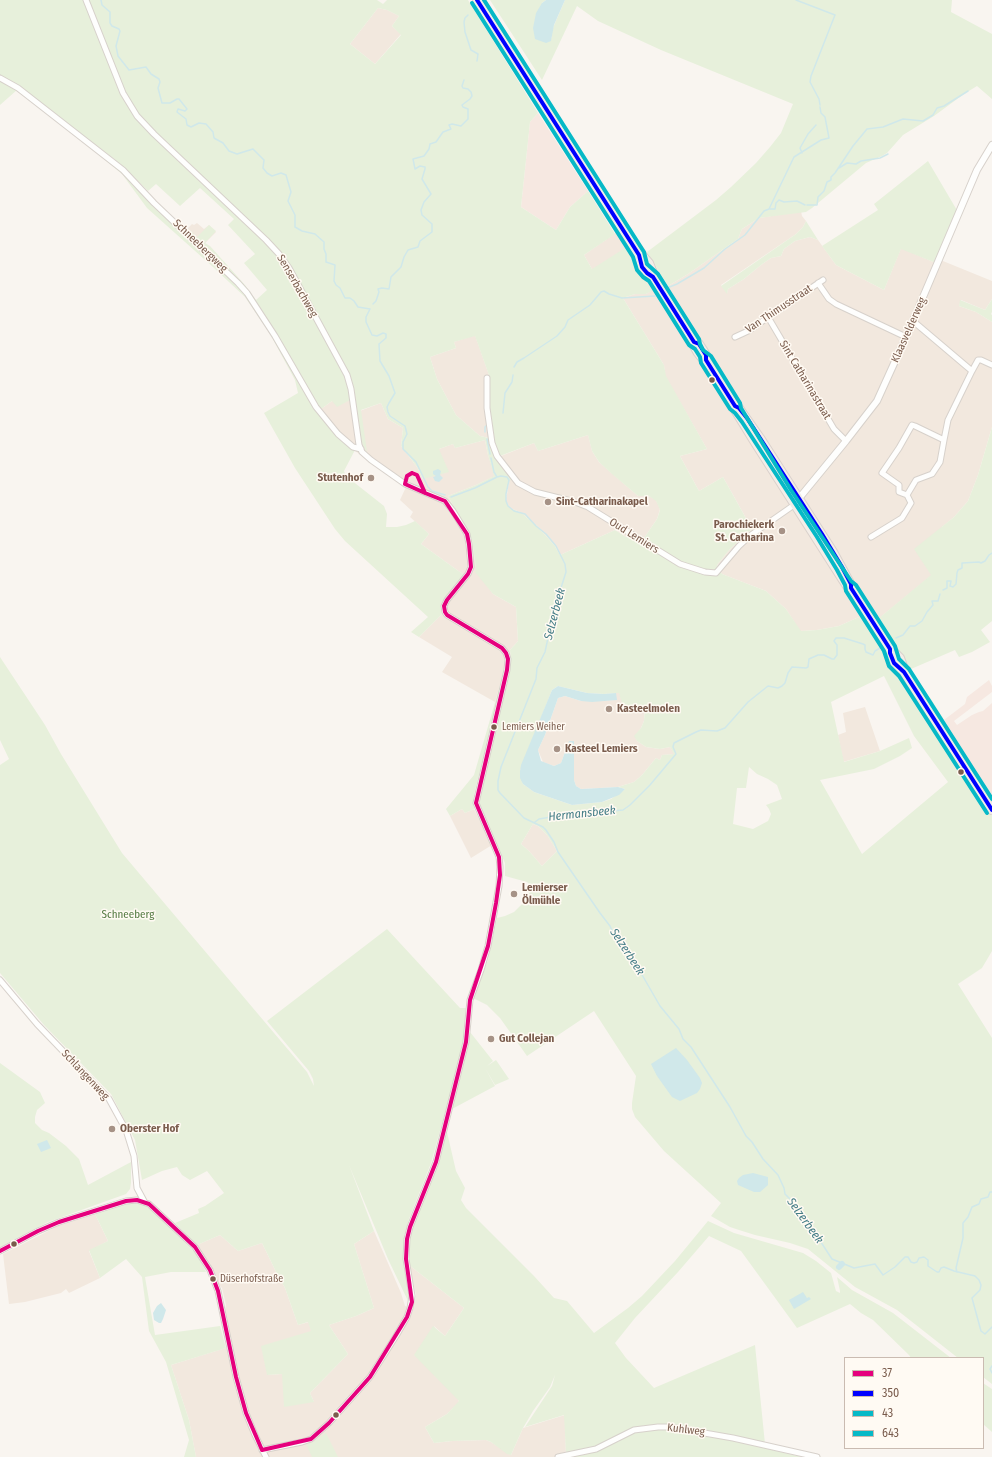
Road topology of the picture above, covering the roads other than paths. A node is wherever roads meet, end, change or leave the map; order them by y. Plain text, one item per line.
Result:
1 (86, 0) edge
2 (477, 0) edge
3 (0, 78) edge
4 (992, 145) edge
5 (768, 316) junction
6 (913, 321) junction
7 (735, 337) dead end
8 (906, 337) junction
9 (992, 365) edge
10 (972, 372) junction
11 (487, 378) dead end
12 (944, 440) junction
13 (846, 441) junction
14 (361, 449) junction
15 (907, 495) junction
16 (796, 501) junction
17 (872, 537) dead end
18 (992, 810) edge
19 (0, 980) edge
20 (137, 1188) junction
21 (132, 1200) junction
22 (144, 1201) junction
23 (0, 1251) edge
24 (262, 1450) junction
25 (266, 1457) edge
26 (558, 1457) edge
27 (817, 1457) edge

1 - 14 street, Senserbachweg
2 - 16 main road
3 - 14 street, Schneebergweg
4 - 6 street, Klaasvelderweg
5 - 7 street, Van Thimusstraat
5 - 8 street, Van Thimusstraat
5 - 13 street, Sint Catharinastraat
6 - 8 street, Klaasvelderweg
6 - 10 street
8 - 13 street, Klaasvelderweg
9 - 10 street
10 - 12 street
11 - 16 street, Oud Lemiers
12 - 15 street
12 - 15 street
13 - 16 street, Klaasvelderweg
14 - 24 street
15 - 17 street
16 - 18 main road
19 - 20 street, Schlangenweg
20 - 21 street
20 - 22 street
21 - 22 street
21 - 23 street
22 - 24 street
24 - 25 street
26 - 27 street, Kuhlweg

